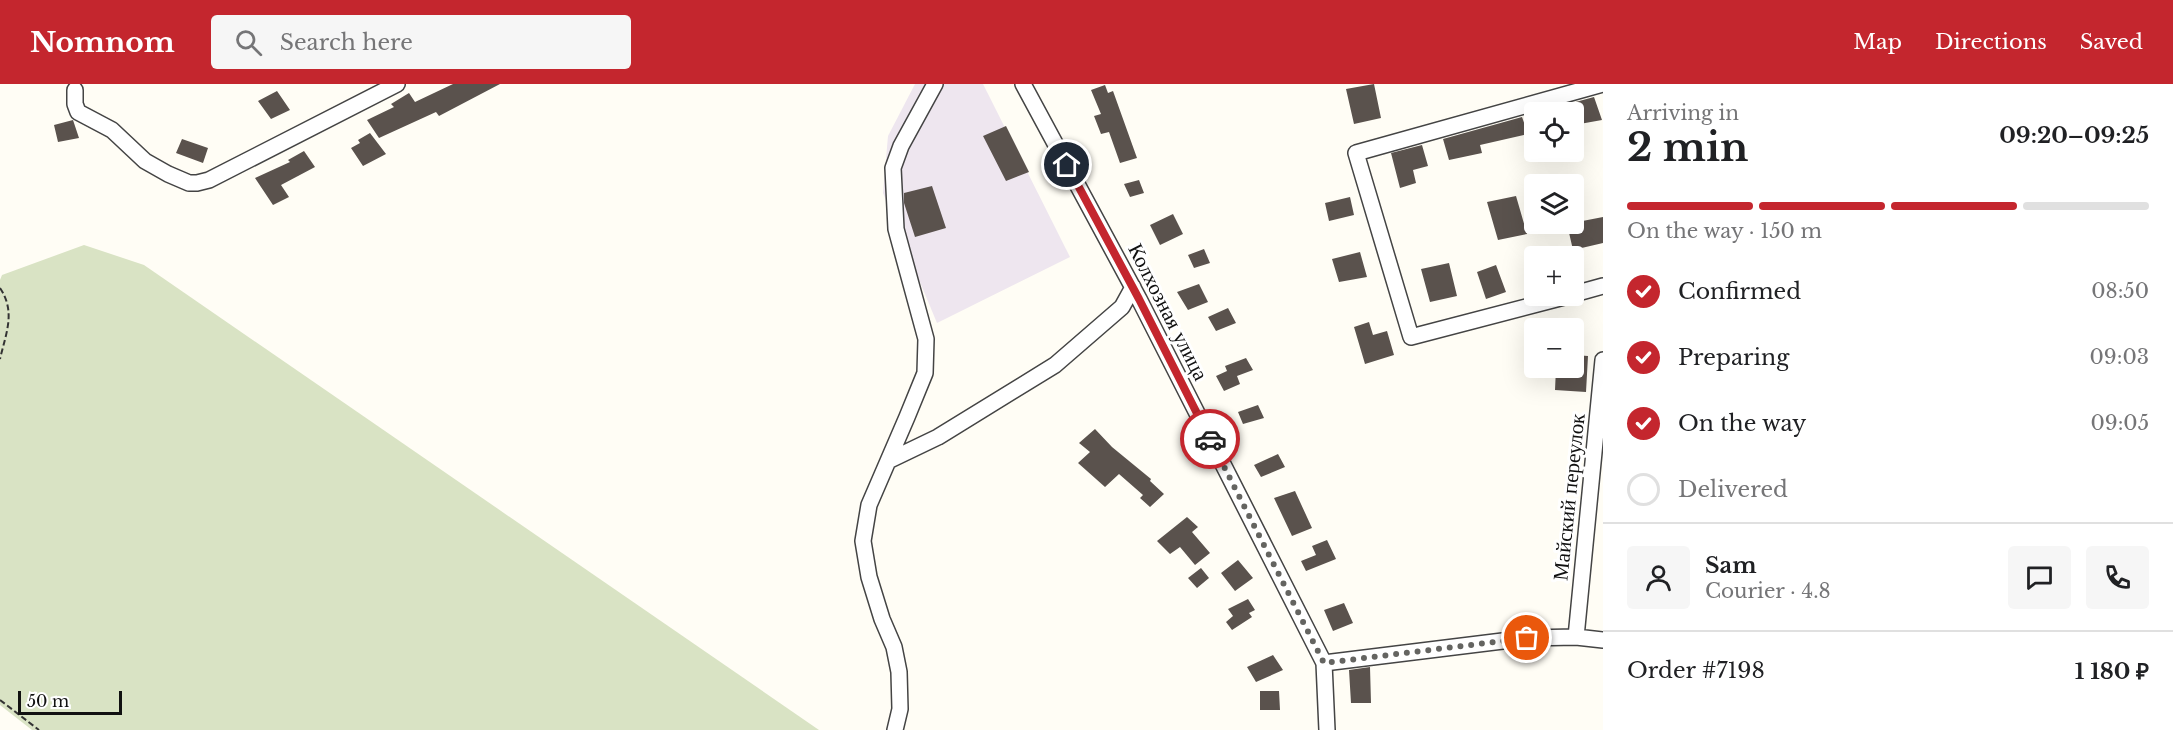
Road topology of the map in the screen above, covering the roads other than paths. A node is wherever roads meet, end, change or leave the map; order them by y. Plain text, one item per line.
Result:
1 (397, 84) edge
2 (935, 84) edge
3 (1023, 84) edge
4 (1603, 84) edge
5 (75, 90) dead end
6 (1603, 286) edge
7 (1132, 287) junction
8 (1584, 291) edge
9 (1531, 306) edge
10 (1603, 360) edge
11 (888, 461) junction
12 (1576, 637) junction
13 (1603, 640) edge
14 (1324, 663) junction
15 (895, 730) edge
16 (1327, 730) edge

1 - 5 street
2 - 11 street
3 - 7 street, Колхозная улица
4 - 9 street
6 - 8 street
7 - 11 street
7 - 14 street, Колхозная улица
10 - 12 street, Майский переулок
11 - 15 street
12 - 13 street
12 - 14 street
14 - 16 street, Колхозная улица

